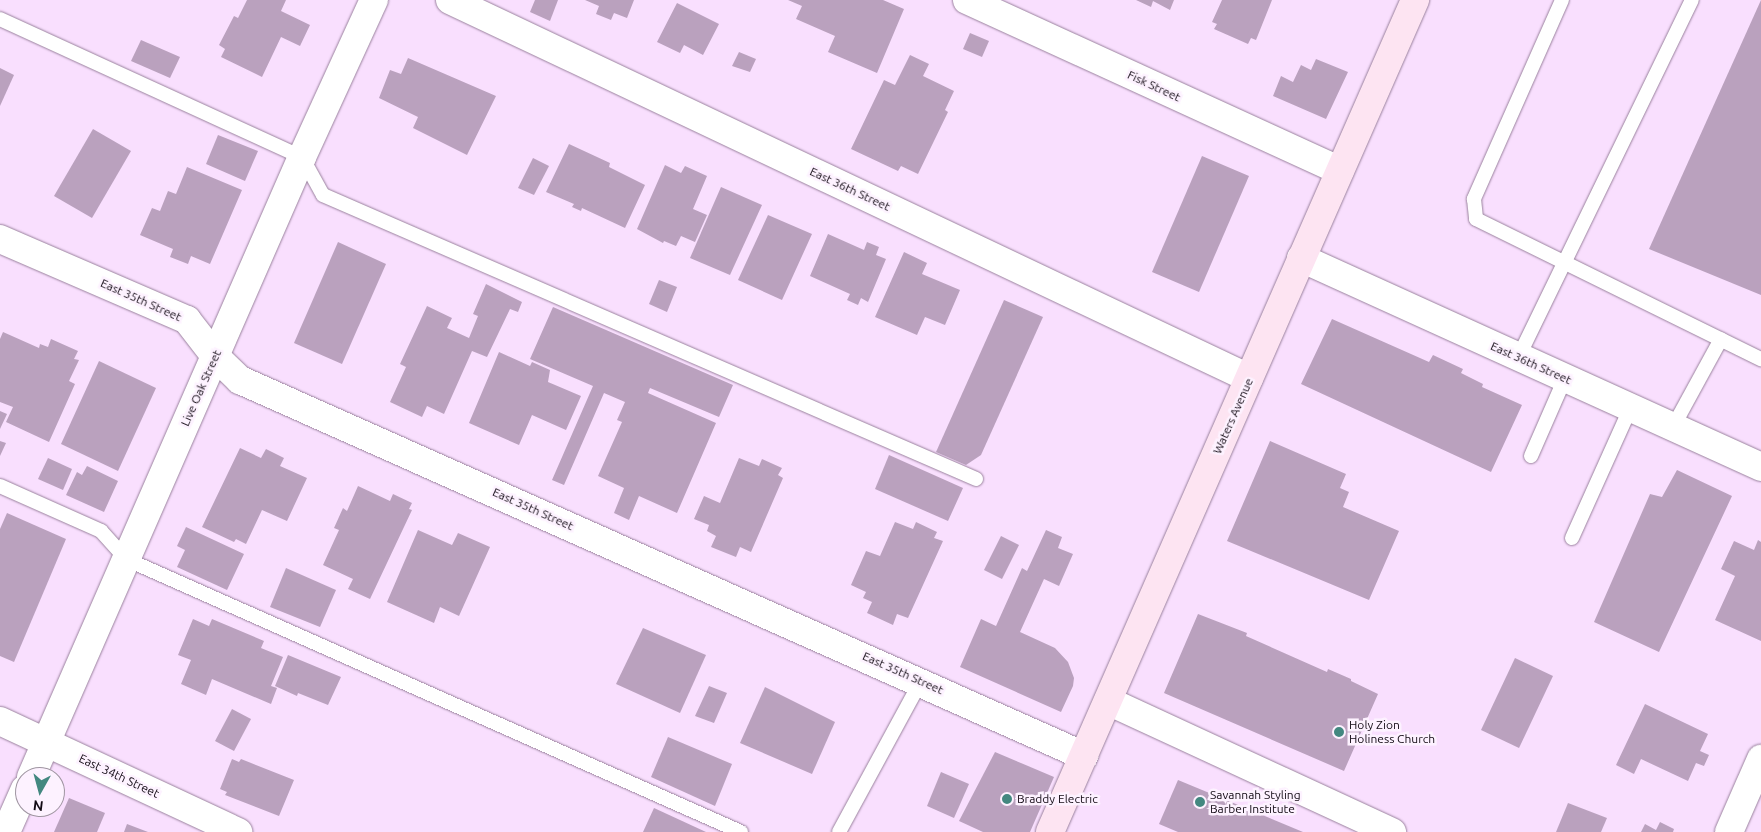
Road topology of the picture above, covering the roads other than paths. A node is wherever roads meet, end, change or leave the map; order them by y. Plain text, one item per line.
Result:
1 (374, 0) edge
2 (450, 0) edge
3 (967, 0) edge
4 (1415, 0) edge
5 (1562, 0) edge
6 (1692, 0) edge
7 (0, 19) edge
8 (302, 157) junction
9 (1340, 171) junction
10 (0, 239) edge
11 (1301, 258) junction
12 (1565, 262) junction
13 (1721, 339) junction
14 (215, 356) junction
15 (1518, 358) junction
16 (1761, 359) edge
17 (1249, 378) junction
18 (1565, 378) junction
19 (1630, 408) junction
20 (1673, 428) junction
21 (1531, 456) dead end
22 (1761, 468) edge
23 (976, 479) dead end
24 (0, 486) edge
25 (1572, 538) dead end
26 (126, 559) junction
27 (921, 681) junction
28 (1108, 701) junction
29 (0, 721) edge
30 (47, 742) junction
31 (1084, 756) junction
32 (1761, 759) edge
33 (36, 767) edge
34 (15, 812) edge
35 (6, 832) edge
36 (238, 832) edge
37 (741, 832) edge
38 (839, 832) edge
39 (1050, 832) edge
40 (1392, 832) edge
41 (1729, 832) edge

1 - 8 street, Live Oak Street
2 - 17 street, East 36th Street
3 - 9 street, Fisk Street
4 - 9 main road, Waters Avenue
5 - 12 lane
6 - 12 lane
7 - 8 lane
8 - 14 street, Live Oak Street
8 - 23 lane
9 - 11 main road, Waters Avenue
10 - 14 street, East 35th Street
11 - 15 street, East 36th Street
11 - 17 main road, Waters Avenue
12 - 13 lane
12 - 15 lane
13 - 16 lane
13 - 20 lane
14 - 26 street, Live Oak Street
14 - 27 street, East 35th Street
15 - 18 street, East 36th Street
17 - 28 main road, Waters Avenue
18 - 19 street, East 36th Street
18 - 21 lane
19 - 20 street, East 36th Street
19 - 25 lane
20 - 22 street, East 36th Street
24 - 26 lane
26 - 30 street, Live Oak Street
26 - 37 lane
27 - 31 street, East 35th Street
27 - 38 lane
28 - 31 main road, Waters Avenue
28 - 40 street
29 - 30 street, East 34th Street
30 - 33 street, Live Oak Street
30 - 36 street, East 34th Street
31 - 39 main road, Waters Avenue
32 - 41 street
34 - 35 street

